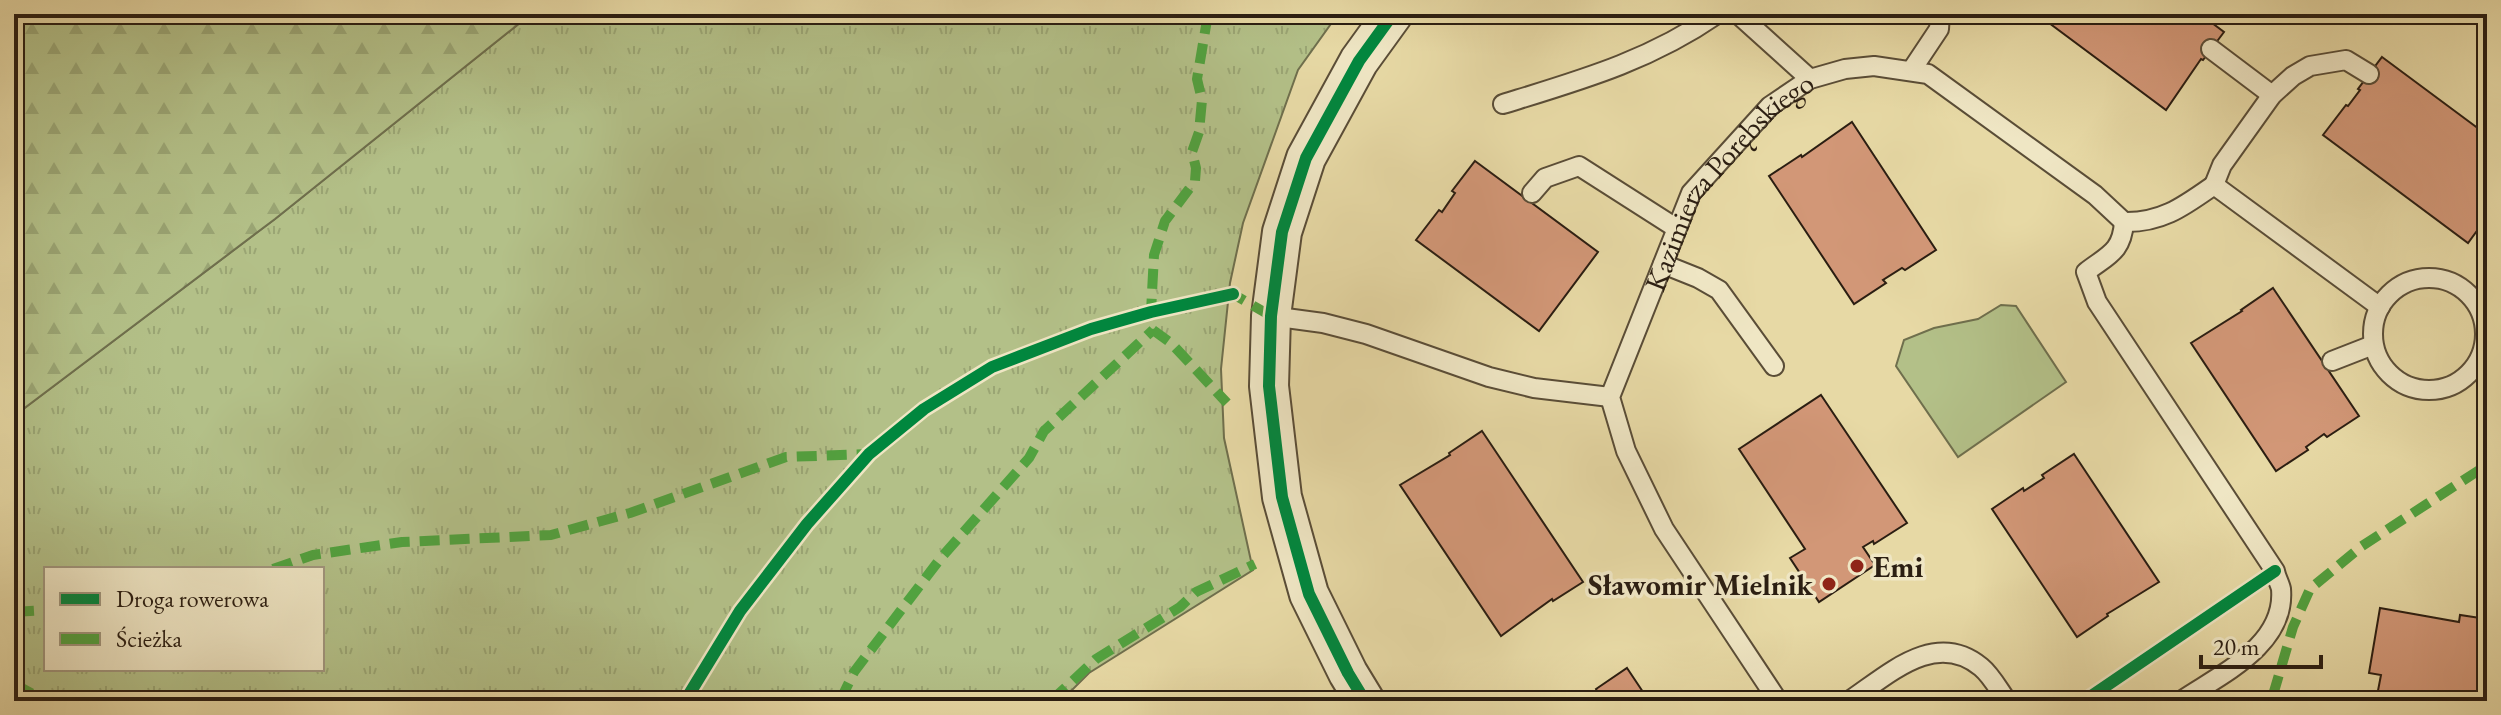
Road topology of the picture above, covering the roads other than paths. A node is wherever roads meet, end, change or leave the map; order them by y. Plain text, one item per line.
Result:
1 (1393, 14) edge
2 (1717, 14) edge
3 (1738, 14) edge
4 (1940, 14) edge
5 (2211, 49) dead end
6 (1911, 71) junction
7 (2369, 74) dead end
8 (1810, 79) junction
9 (2272, 95) junction
10 (1503, 104) dead end
11 (2214, 185) junction
12 (1532, 193) dead end
13 (2124, 222) junction
14 (1676, 228) junction
15 (1663, 264) junction
16 (2380, 307) junction
17 (1271, 316) junction
18 (2373, 345) junction
19 (2332, 361) dead end
20 (1774, 366) dead end
21 (1610, 397) junction
22 (1365, 701) edge
23 (1778, 701) edge
24 (1849, 701) edge
25 (2007, 701) edge
26 (2181, 701) edge

1 - 17 street
2 - 10 lane
3 - 8 lane
4 - 6 lane
5 - 9 lane
6 - 8 lane, Kazimierza Porębskiego
6 - 13 lane, Kazimierza Porębskiego
7 - 9 lane
8 - 14 lane, Kazimierza Porębskiego
9 - 11 lane
11 - 13 lane
11 - 16 lane
12 - 14 lane
13 - 26 lane
14 - 15 lane, Kazimierza Porębskiego
15 - 20 lane
15 - 21 lane, Kazimierza Porębskiego
16 - 18 lane
16 - 18 lane
17 - 21 lane
17 - 22 street
18 - 19 lane
21 - 23 lane
24 - 25 lane

